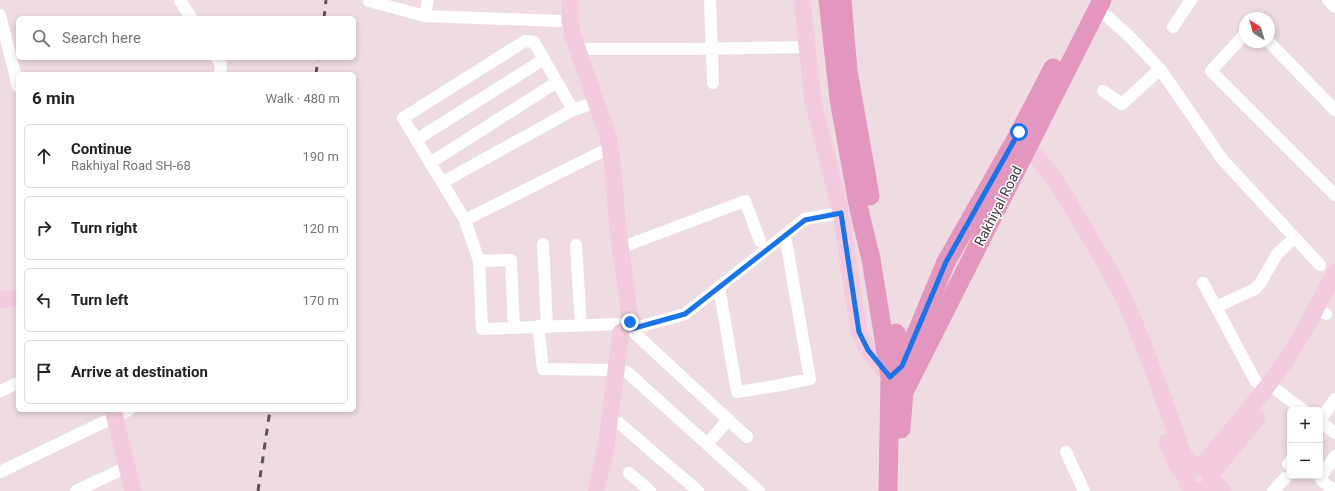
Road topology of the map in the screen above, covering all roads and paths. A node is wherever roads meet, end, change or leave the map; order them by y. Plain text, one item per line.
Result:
1 (180, 0) edge
2 (428, 0) edge
3 (559, 0) edge
4 (570, 0) edge
5 (710, 0) edge
6 (802, 0) edge
7 (828, 0) edge
8 (842, 0) edge
9 (1191, 0) edge
10 (1328, 0) edge
11 (370, 2) dead end
12 (1096, 3) edge
13 (1335, 7) edge
14 (0, 15) edge
15 (190, 16) edge
16 (425, 16) junction
17 (560, 21) junction
18 (1174, 27) dead end
19 (1239, 41) edge
20 (807, 47) junction
21 (1275, 48) edge
22 (577, 49) junction
23 (712, 49) junction
24 (544, 59) junction
25 (219, 60) edge
26 (1160, 69) junction
27 (220, 72) edge
28 (16, 78) edge
29 (557, 82) junction
30 (713, 83) dead end
31 (1103, 91) dead end
32 (580, 107) junction
33 (1335, 110) edge
34 (416, 140) junction
35 (1019, 148) junction
36 (601, 152) junction
37 (430, 163) junction
38 (443, 182) junction
39 (1335, 195) edge
40 (850, 211) junction
41 (465, 220) junction
42 (785, 235) junction
43 (1294, 238) junction
44 (760, 242) dead end
45 (543, 244) dead end
46 (576, 245) dead end
47 (620, 248) junction
48 (479, 262) junction
49 (1328, 268) edge
50 (1203, 283) dead end
51 (719, 287) junction
52 (1335, 297) edge
53 (16, 298) edge
54 (0, 300) edge
55 (1216, 307) junction
56 (1321, 312) junction
57 (581, 325) junction
58 (542, 326) junction
59 (514, 327) junction
60 (626, 327) junction
61 (622, 371) junction
62 (896, 372) junction
63 (1256, 382) dead end
64 (16, 384) edge
65 (0, 391) edge
66 (1278, 391) junction
67 (904, 392) junction
68 (1335, 399) edge
69 (1299, 407) edge
70 (890, 408) junction
71 (119, 412) edge
72 (1323, 417) edge
73 (728, 420) junction
74 (619, 422) junction
75 (1323, 423) edge
76 (1335, 433) edge
77 (747, 437) dead end
78 (707, 444) junction
79 (1066, 452) dead end
80 (1335, 456) edge
81 (127, 467) junction
82 (0, 472) edge
83 (629, 473) dead end
84 (1285, 478) dead end
85 (1198, 482) edge
86 (76, 491) edge
87 (133, 491) edge
88 (596, 491) edge
89 (606, 491) edge
90 (650, 491) edge
91 (698, 491) edge
92 (759, 491) edge
93 (888, 491) edge
94 (898, 491) edge
95 (1084, 491) edge
96 (1223, 491) edge
97 (1273, 491) edge
98 (1334, 491) edge

1 - 15 street
2 - 16 street
3 - 17 street
4 - 22 street
5 - 23 street
6 - 20 street
7 - 40 main road
8 - 62 main road
9 - 18 street
10 - 13 street
11 - 16 street
12 - 26 street
12 - 35 main road
14 - 28 street
16 - 17 street
17 - 32 street
19 - 39 street
20 - 23 street
20 - 40 street
21 - 33 street
22 - 23 street
22 - 47 street
23 - 30 street
24 - 29 street
24 - 34 street
24 - 34 street
25 - 27 street
26 - 31 street
26 - 43 street
29 - 32 street
29 - 37 street
32 - 36 street
32 - 38 street
34 - 37 street
35 - 62 main road
35 - 67 main road, Rakhiyal Road
35 - 85 street
36 - 41 street
36 - 60 street
37 - 38 street
38 - 41 street
40 - 42 street
40 - 62 main road
41 - 48 street
42 - 51 street
42 - 51 street
43 - 49 street
43 - 55 street
44 - 47 street
45 - 58 street
46 - 57 street
47 - 60 street
48 - 59 street
48 - 59 street
49 - 56 street
50 - 55 street
51 - 60 street
52 - 56 street
53 - 54 street
55 - 63 street
56 - 66 street
56 - 85 street
57 - 58 street
57 - 60 street
58 - 59 street
58 - 61 street
60 - 61 street
60 - 73 street
61 - 74 street
61 - 78 street
61 - 88 street
62 - 67 main road
62 - 70 main road
64 - 65 street
66 - 69 street
66 - 85 street
67 - 70 main road, Rakhiyal Road
67 - 94 main road
68 - 72 street
70 - 93 main road
71 - 81 street
71 - 82 street
73 - 77 street
73 - 78 street
74 - 89 street
74 - 91 street
75 - 76 street
78 - 92 street
79 - 95 street
80 - 98 street
81 - 86 street
81 - 87 street
83 - 90 street
84 - 97 street
85 - 96 street

